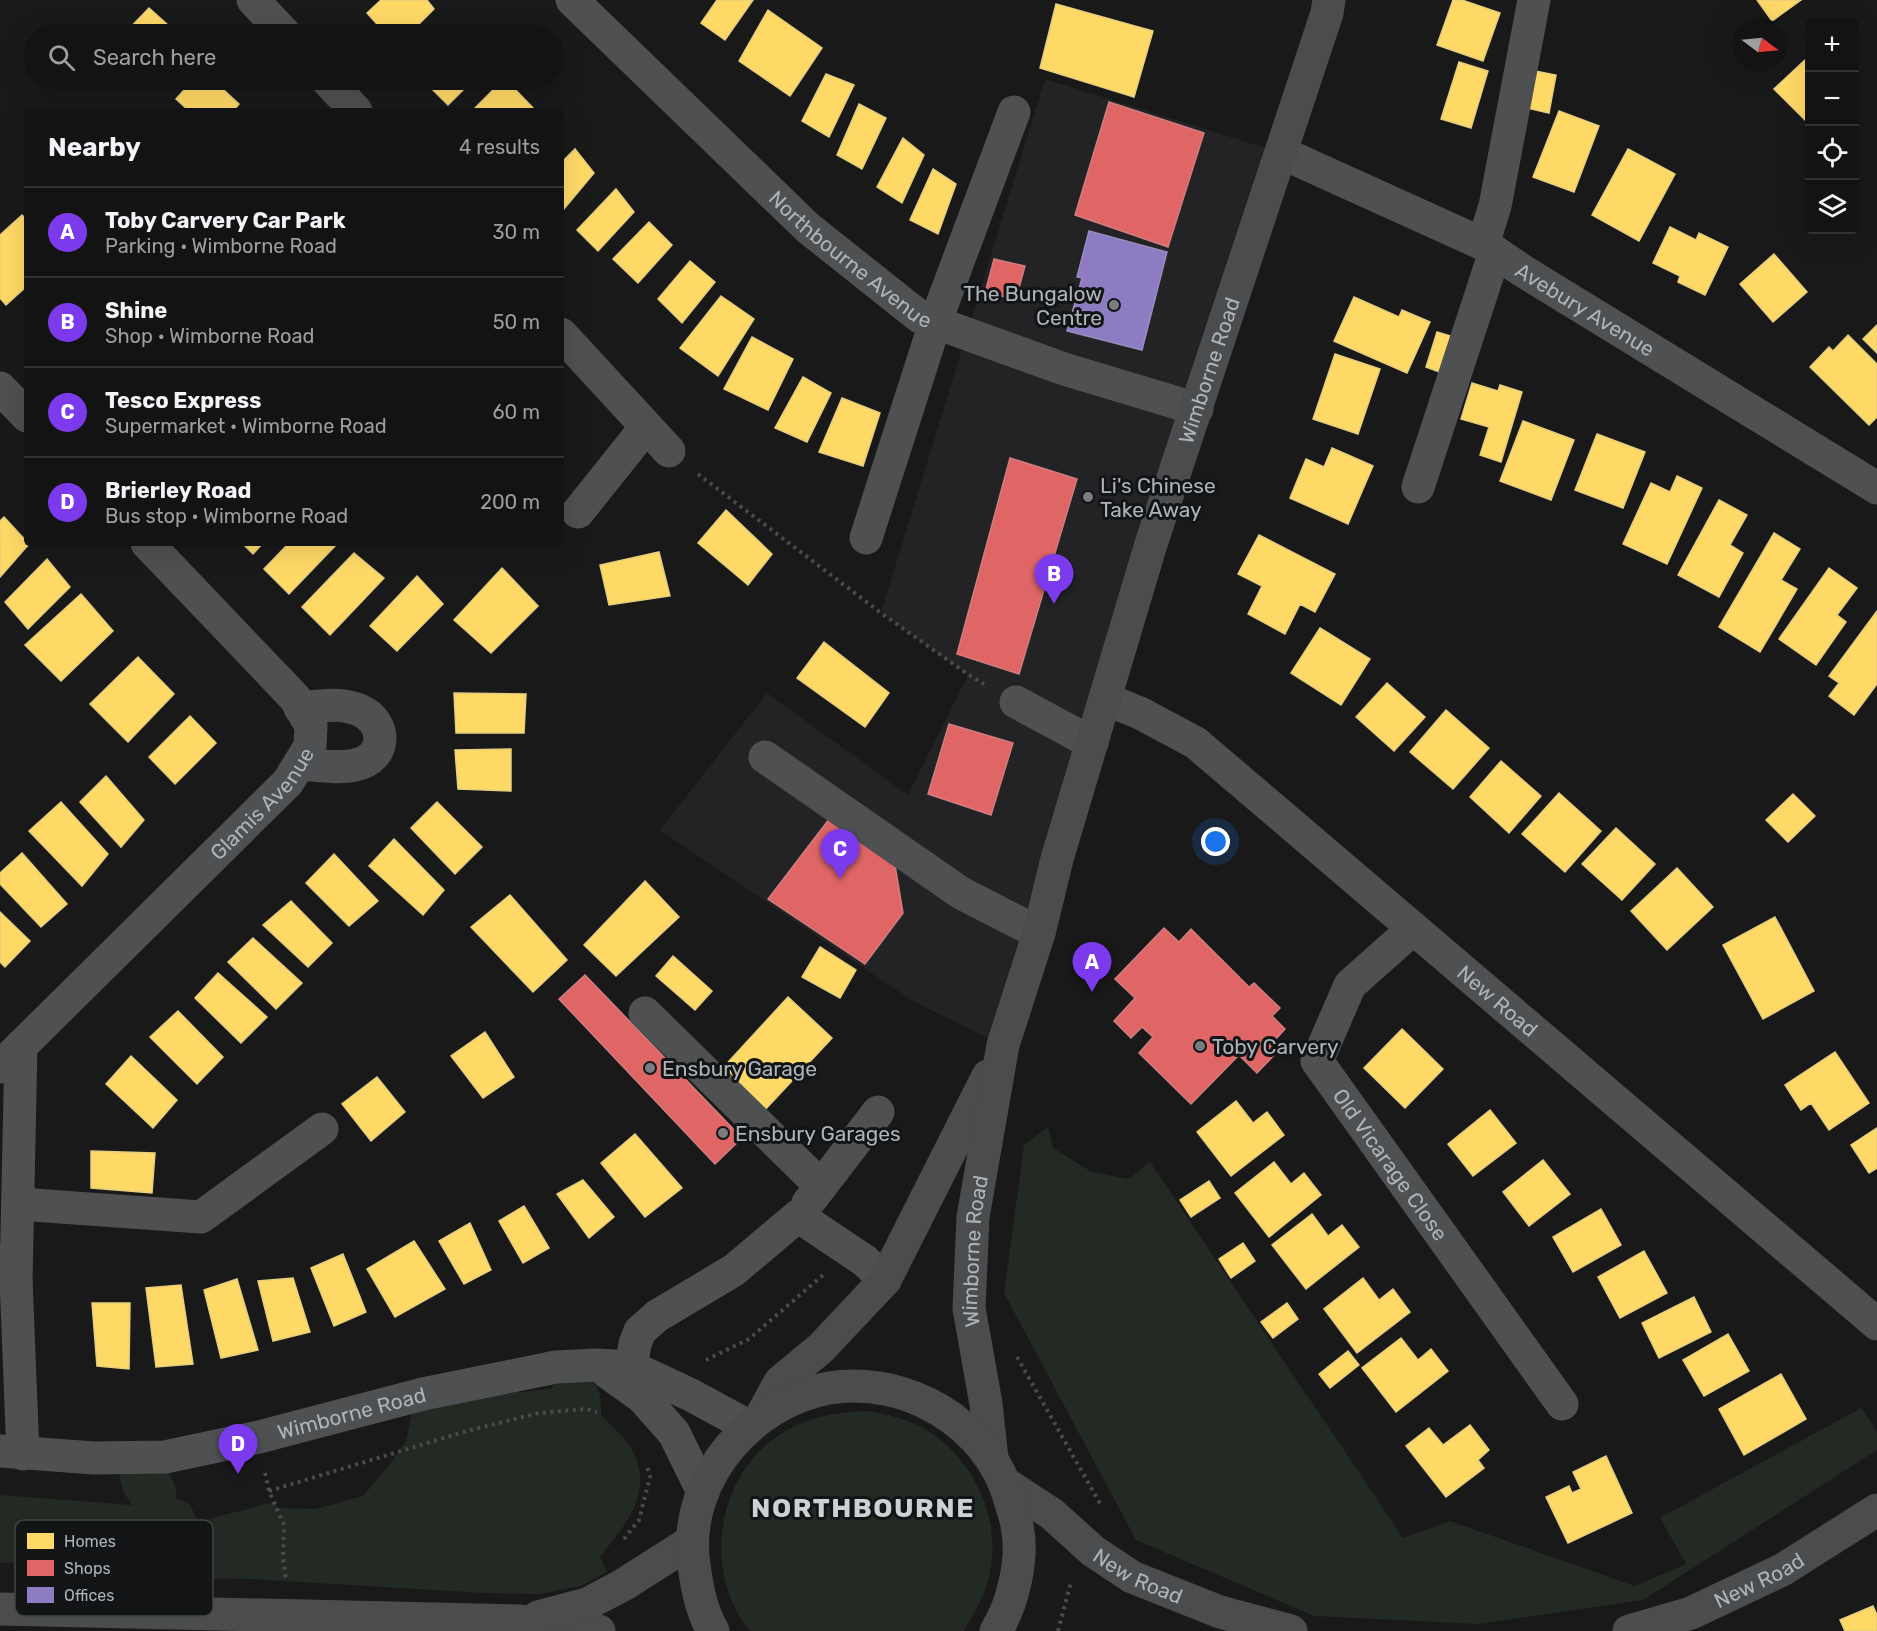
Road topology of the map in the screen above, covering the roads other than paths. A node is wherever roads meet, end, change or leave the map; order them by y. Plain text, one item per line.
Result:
1 (253, 0) edge
2 (572, 0) edge
3 (1329, 0) edge
4 (1534, 0) edge
5 (276, 24) edge
6 (336, 90) edge
7 (353, 108) edge
8 (1014, 112) dead end
9 (1282, 153) junction
10 (1489, 248) junction
11 (935, 323) junction
12 (564, 337) edge
13 (0, 388) edge
14 (1197, 409) junction
15 (24, 413) edge
16 (646, 426) junction
17 (669, 451) road end
18 (1418, 487) dead end
19 (1877, 488) edge
20 (578, 512) dead end
21 (866, 538) dead end
22 (150, 546) edge
23 (1105, 699) junction
24 (1016, 702) road end
25 (300, 708) junction
26 (1092, 742) junction
27 (765, 756) dead end
28 (300, 764) junction
29 (1413, 929) junction
30 (1039, 933) junction
31 (645, 1013) dead end
32 (1004, 1045) junction
33 (11, 1057) edge
34 (878, 1112) dead end
35 (322, 1129) dead end
36 (821, 1186) junction
37 (19, 1204) junction
38 (798, 1216) junction
39 (0, 1248) edge
40 (16, 1279) junction
41 (885, 1280) junction
42 (1877, 1324) edge
43 (596, 1365) junction
44 (631, 1367) junction
45 (1562, 1404) dead end
46 (754, 1422) junction
47 (11, 1452) edge
48 (999, 1472) junction
49 (703, 1492) junction
50 (1877, 1510) edge
51 (692, 1541) junction
52 (0, 1609) edge
53 (15, 1609) edge
54 (213, 1614) edge
55 (521, 1621) junction
56 (599, 1631) edge
57 (713, 1631) edge
58 (996, 1631) edge
59 (1291, 1631) edge
60 (1629, 1631) edge

1 - 5 street
2 - 11 street, Northbourne Avenue
3 - 9 main road, Wimborne Road
4 - 10 street
6 - 7 street
8 - 11 street
9 - 10 street, Avebury Avenue
9 - 14 main road, Wimborne Road
10 - 18 street
10 - 19 street, Avebury Avenue
11 - 14 street, Northbourne Avenue
11 - 21 street
12 - 16 street
13 - 15 street
14 - 23 main road, Wimborne Road
16 - 17 street
16 - 20 street
22 - 25 street, Glamis Avenue
23 - 26 main road, Wimborne Road
23 - 29 street, New Road
24 - 26 street
25 - 28 street, Glamis Avenue
25 - 28 street
26 - 30 main road, Wimborne Road
27 - 30 street
28 - 33 street, Glamis Avenue
29 - 42 street, New Road
29 - 45 street, Old Vicarage Close
30 - 32 main road, Wimborne Road
31 - 36 street
32 - 41 main road, Wimborne Road
32 - 48 main road, Wimborne Road
33 - 37 street, Glamis Avenue
34 - 36 street
35 - 37 street
36 - 38 street
37 - 40 street, Glamis Avenue
38 - 41 street
38 - 44 street
39 - 40 street
40 - 47 street, Glamis Avenue
41 - 46 main road, Wimborne Road
43 - 44 street, Wimborne Road
43 - 47 street, Wimborne Road
43 - 49 street
44 - 46 street, Wimborne Road
46 - 48 main road
46 - 49 main road
48 - 58 main road, Wimborne Road
48 - 59 main road, New Road
49 - 51 main road
50 - 60 main road, New Road
51 - 55 main road
51 - 57 main road
52 - 53 main road
54 - 55 main road
55 - 56 main road

